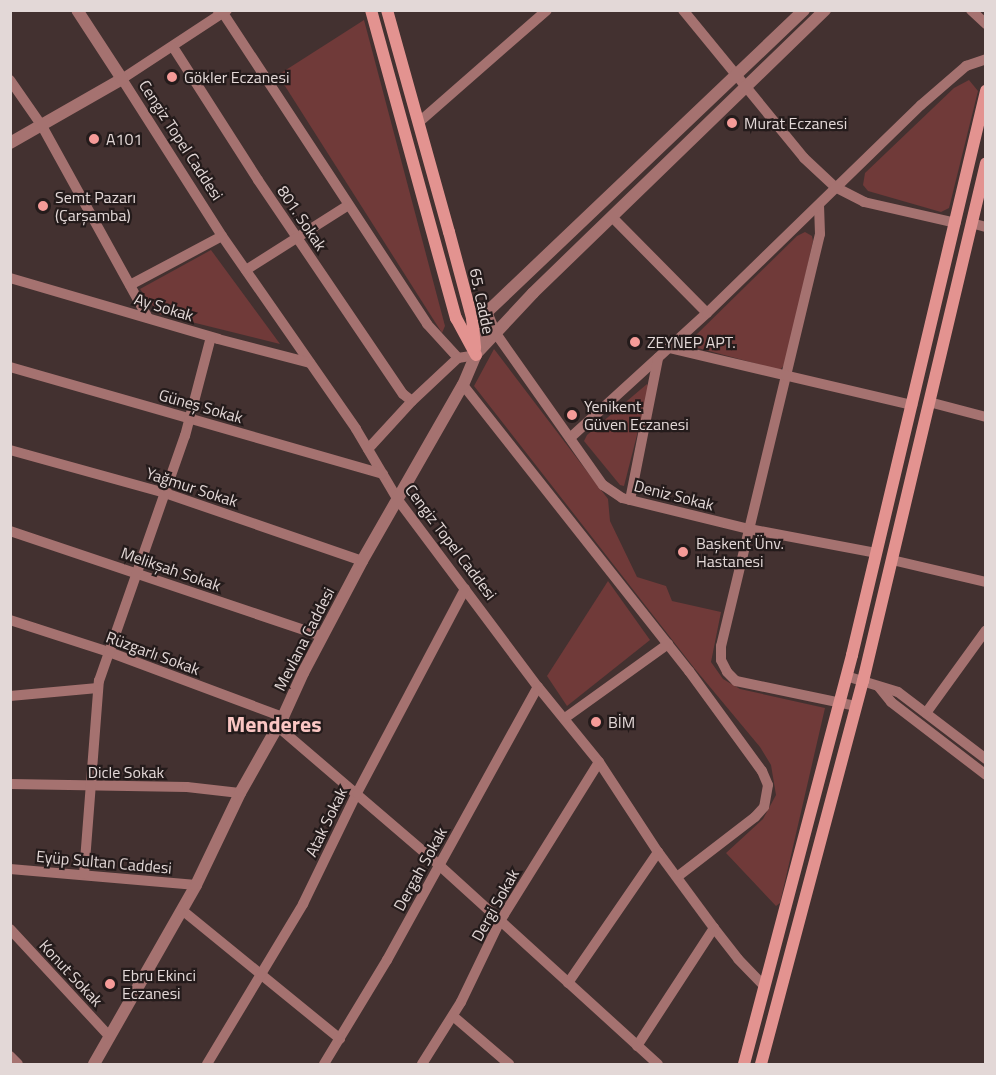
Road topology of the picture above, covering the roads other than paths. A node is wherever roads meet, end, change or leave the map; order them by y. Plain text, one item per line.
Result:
1 (77, 10) edge
2 (371, 10) edge
3 (387, 10) edge
4 (547, 10) edge
5 (683, 10) edge
6 (804, 10) edge
7 (825, 10) edge
8 (971, 10) edge
9 (222, 11) edge
10 (986, 24) edge
11 (173, 47) junction
12 (986, 59) edge
13 (737, 77) junction
14 (122, 79) junction
15 (10, 80) edge
16 (747, 89) junction
17 (986, 91) edge
18 (418, 123) junction
19 (42, 126) junction
20 (10, 143) edge
21 (986, 162) edge
22 (836, 187) junction
23 (819, 205) junction
24 (347, 206) junction
25 (958, 210) junction
26 (612, 218) junction
27 (970, 224) junction
28 (955, 227) junction
29 (986, 227) edge
30 (222, 236) junction
31 (297, 237) junction
32 (246, 270) junction
33 (10, 278) edge
34 (130, 285) junction
35 (487, 312) junction
36 (708, 313) junction
37 (148, 318) junction
38 (497, 335) junction
39 (211, 337) junction
40 (669, 348) junction
41 (476, 355) junction
42 (458, 358) junction
43 (658, 358) junction
44 (310, 363) junction
45 (10, 367) edge
46 (785, 377) junction
47 (463, 385) junction
48 (412, 401) junction
49 (928, 402) junction
50 (912, 405) junction
51 (986, 417) edge
52 (189, 418) junction
53 (570, 438) junction
54 (368, 449) junction
55 (10, 450) edge
56 (383, 474) junction
57 (165, 493) junction
58 (398, 500) junction
59 (630, 500) junction
60 (749, 529) junction
61 (10, 531) edge
62 (876, 553) junction
63 (892, 560) junction
64 (362, 561) junction
65 (137, 574) junction
66 (986, 582) edge
67 (465, 589) junction
68 (10, 620) edge
69 (986, 630) edge
70 (322, 636) junction
71 (668, 644) junction
72 (109, 652) junction
73 (846, 676) junction
74 (863, 681) junction
75 (538, 687) junction
76 (879, 687) junction
77 (98, 688) junction
78 (10, 696) edge
79 (838, 702) junction
80 (856, 706) junction
81 (926, 713) junction
82 (565, 718) junction
83 (280, 722) junction
84 (986, 759) edge
85 (599, 762) junction
86 (986, 775) edge
87 (10, 784) edge
88 (91, 786) junction
89 (240, 793) junction
90 (357, 793) junction
91 (658, 852) junction
92 (440, 865) junction
93 (10, 869) edge
94 (84, 874) junction
95 (677, 877) junction
96 (196, 885) junction
97 (182, 910) junction
98 (500, 921) junction
99 (714, 928) junction
100 (10, 929) edge
101 (262, 974) junction
102 (782, 982) junction
103 (568, 983) junction
104 (764, 986) junction
105 (777, 1000) junction
106 (453, 1016) junction
107 (110, 1037) junction
108 (340, 1039) junction
109 (637, 1046) junction
110 (10, 1056) edge
111 (18, 1065) edge
112 (94, 1065) edge
113 (207, 1065) edge
114 (324, 1065) edge
115 (422, 1065) edge
116 (509, 1065) edge
117 (658, 1065) edge
118 (744, 1065) edge
119 (761, 1065) edge

1 - 14 street, Cengiz Topel Caddesi
2 - 41 main road, 65. Cadde
3 - 18 main road, 65. Cadde
4 - 18 street
5 - 13 street
6 - 13 street
7 - 16 street
8 - 10 street
9 - 11 street
9 - 24 street
11 - 14 street
11 - 31 street, 801. Sokak
12 - 22 street
13 - 16 street
13 - 35 street
14 - 19 street
14 - 30 street, Cengiz Topel Caddesi
15 - 19 street
16 - 22 street
16 - 26 street
17 - 25 main road
18 - 41 main road, 65. Cadde
19 - 20 street
19 - 34 street
21 - 27 main road
22 - 23 street
22 - 28 street
23 - 36 street
23 - 46 street
24 - 31 street
24 - 42 street
25 - 27 main road
25 - 28 main road
26 - 36 street
26 - 38 street
27 - 28 main road
27 - 29 street
27 - 49 main road
28 - 50 main road
30 - 32 street, Cengiz Topel Caddesi
30 - 34 street
31 - 32 street
31 - 48 street, 801. Sokak
32 - 44 street, Cengiz Topel Caddesi
33 - 37 street, Ay Sokak
34 - 37 street
35 - 38 street, Deniz Sokak
35 - 41 street
36 - 40 street
37 - 39 street, Ay Sokak
38 - 41 street
38 - 53 street, Deniz Sokak
39 - 44 street, Ay Sokak
39 - 52 street
40 - 43 street
40 - 46 street
41 - 42 street
41 - 47 street, Mevlana Caddesi
42 - 48 street
43 - 53 street
43 - 59 street
44 - 54 street, Cengiz Topel Caddesi
45 - 52 street, Güneş Sokak
46 - 50 street
46 - 60 street
47 - 58 street, Mevlana Caddesi
47 - 71 street
48 - 54 street
49 - 51 street
49 - 63 main road
50 - 62 main road
52 - 56 street, Güneş Sokak
52 - 57 street
53 - 59 street, Deniz Sokak
54 - 56 street, Cengiz Topel Caddesi
55 - 57 street, Yağmur Sokak
56 - 58 street, Cengiz Topel Caddesi
57 - 64 street, Yağmur Sokak
57 - 65 street
58 - 64 street, Mevlana Caddesi
58 - 67 street, Cengiz Topel Caddesi
59 - 60 street, Deniz Sokak
60 - 62 street, Deniz Sokak
60 - 79 street
61 - 65 street, Melikşah Sokak
62 - 73 main road
63 - 66 street
63 - 74 main road
64 - 70 street, Mevlana Caddesi
65 - 70 street, Melikşah Sokak
65 - 72 street
67 - 75 street, Cengiz Topel Caddesi
67 - 90 street, Atak Sokak
68 - 72 street, Rüzgarlı Sokak
69 - 81 street
70 - 83 street, Mevlana Caddesi
71 - 82 street
71 - 95 street
72 - 77 street
72 - 83 street, Rüzgarlı Sokak
73 - 74 street
73 - 79 main road
74 - 76 street
74 - 80 main road
75 - 82 street, Cengiz Topel Caddesi
75 - 92 street, Dergah Sokak
76 - 81 street
76 - 86 street
77 - 78 street
77 - 88 street
79 - 80 street
79 - 104 main road
80 - 102 main road
81 - 84 street
82 - 85 street, Cengiz Topel Caddesi
83 - 89 street, Mevlana Caddesi
83 - 90 street, Rüzgarlı Sokak
85 - 91 street, Cengiz Topel Caddesi
85 - 98 street, Dergi Sokak
87 - 88 street, Dicle Sokak
88 - 89 street, Dicle Sokak
88 - 94 street
89 - 96 street, Mevlana Caddesi
90 - 92 street, Rüzgarlı Sokak
90 - 101 street, Atak Sokak
91 - 95 street, Cengiz Topel Caddesi
91 - 103 street
92 - 98 street, Rüzgarlı Sokak
92 - 108 street, Dergah Sokak
93 - 94 street, Eyüp Sultan Caddesi
94 - 96 street, Eyüp Sultan Caddesi
95 - 99 street, Cengiz Topel Caddesi
96 - 97 street, Mevlana Caddesi
97 - 101 street
97 - 107 street, Mevlana Caddesi
98 - 103 street, Rüzgarlı Sokak
98 - 106 street, Dergi Sokak
99 - 104 street, Cengiz Topel Caddesi
99 - 109 street
100 - 107 street, Konut Sokak
101 - 108 street
101 - 113 street, Atak Sokak
102 - 104 main road
102 - 105 main road
103 - 109 street, Rüzgarlı Sokak
104 - 105 main road
104 - 118 main road
105 - 119 main road
106 - 115 street, Dergi Sokak
106 - 116 street
107 - 112 street, Mevlana Caddesi
108 - 114 street, Dergah Sokak
109 - 117 street, Rüzgarlı Sokak
110 - 111 street

